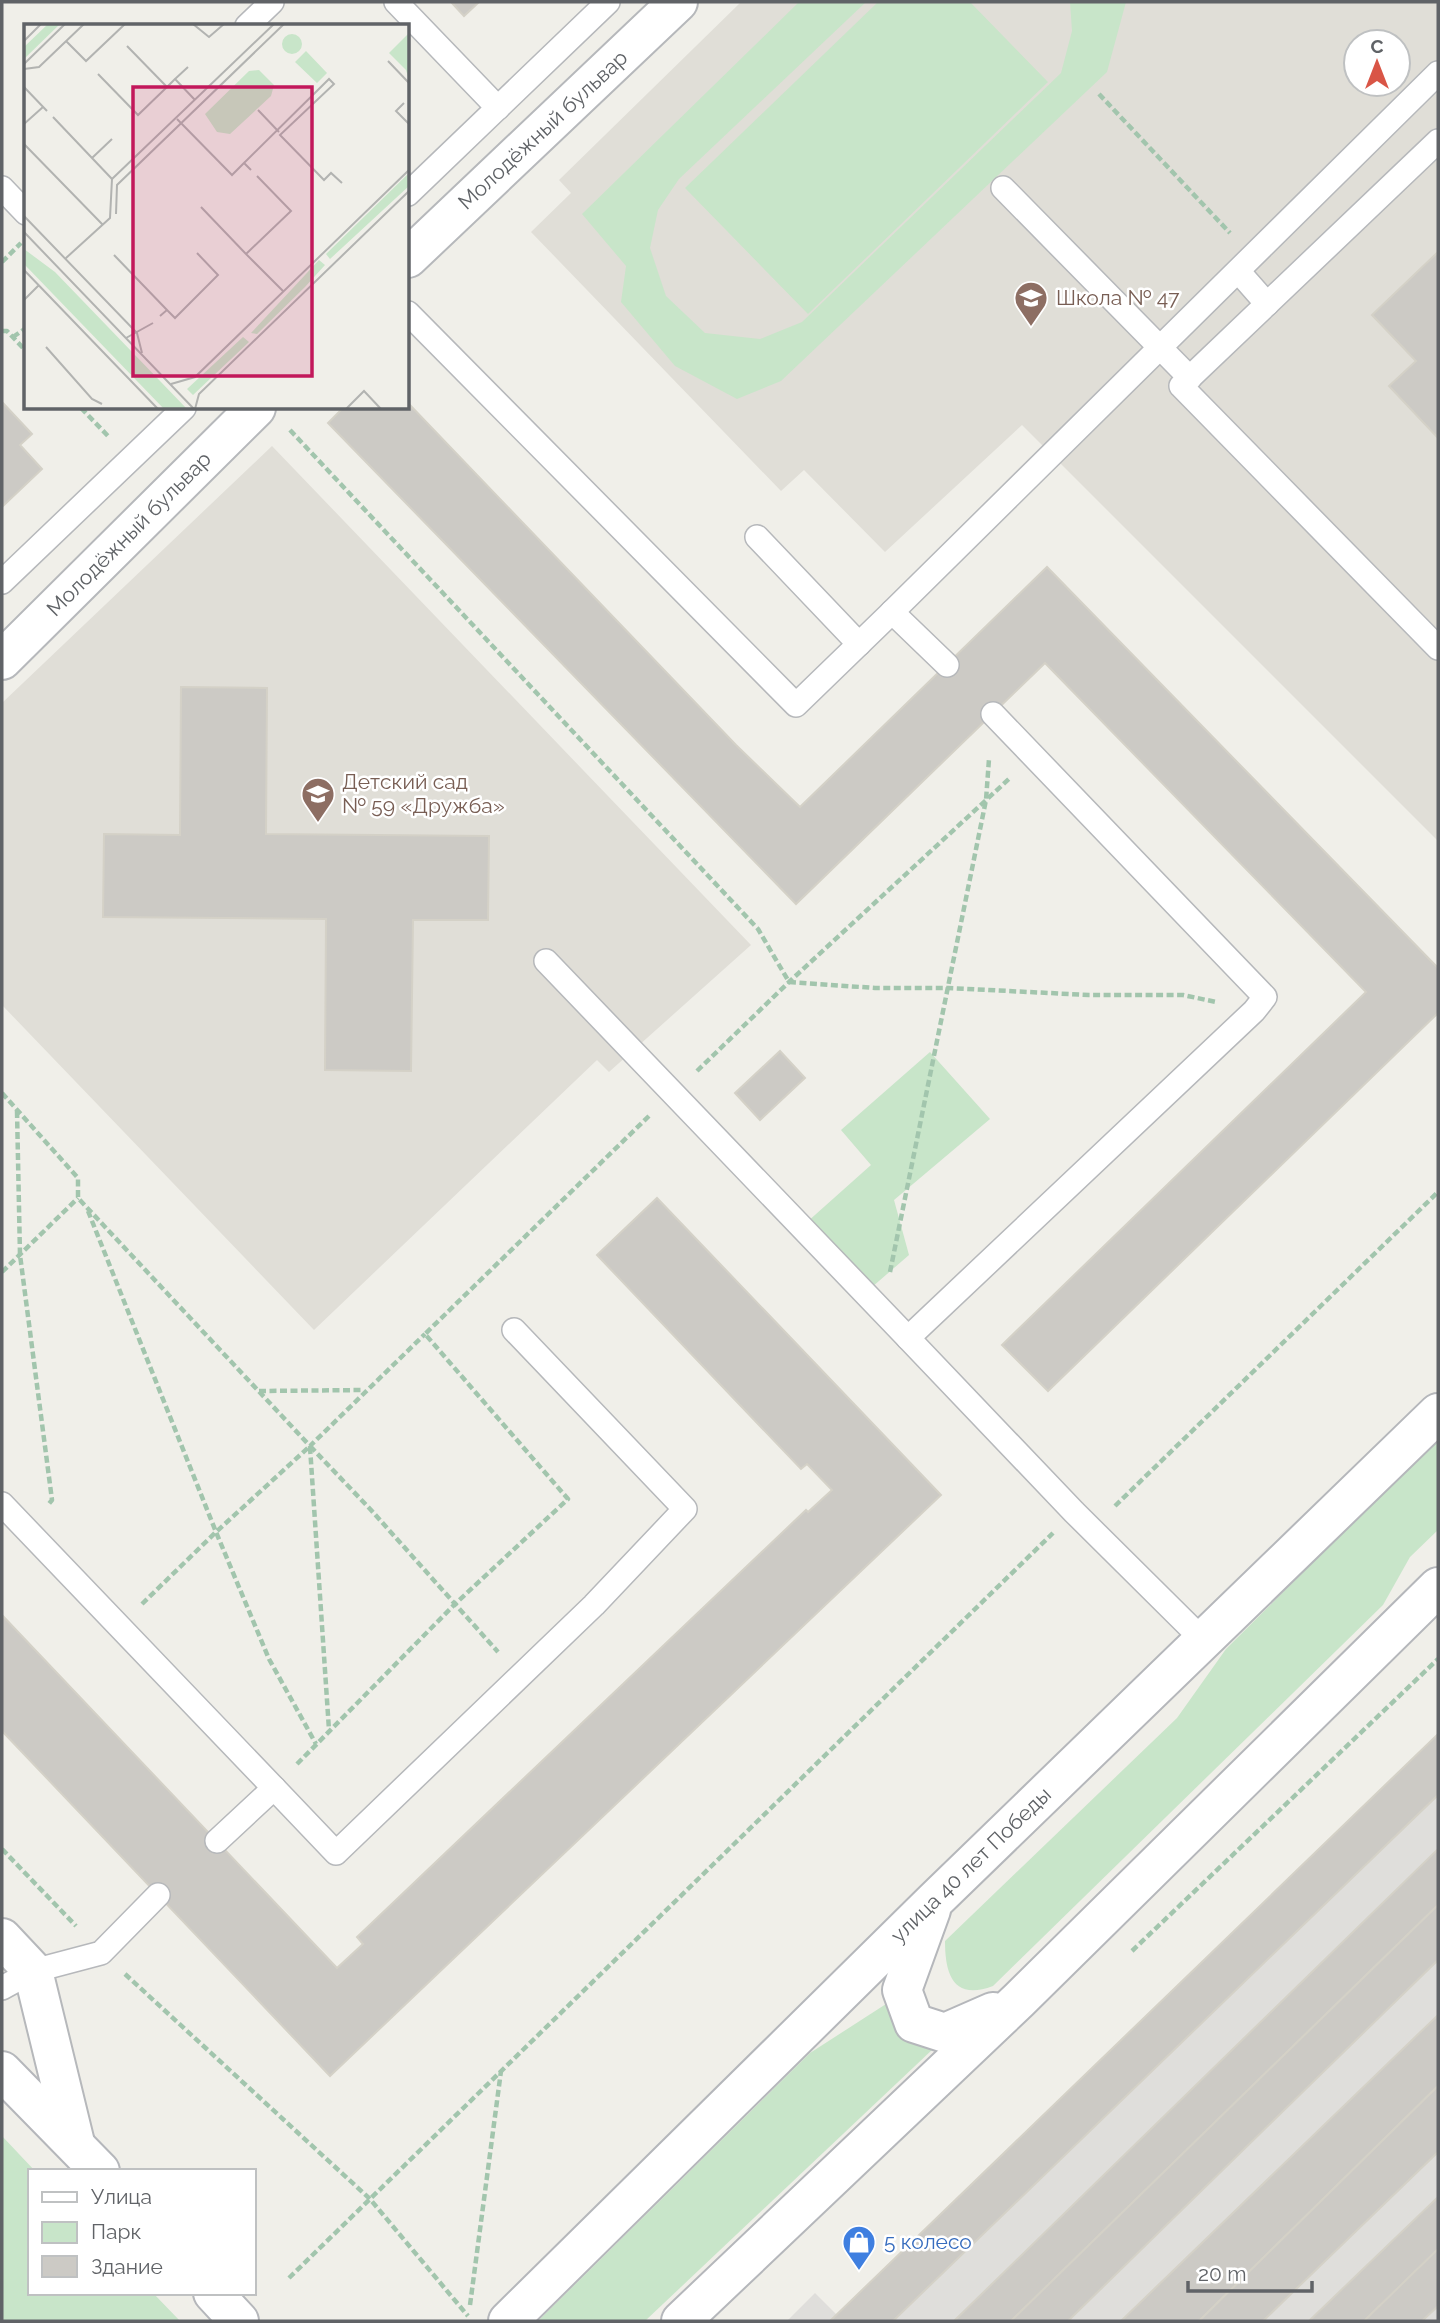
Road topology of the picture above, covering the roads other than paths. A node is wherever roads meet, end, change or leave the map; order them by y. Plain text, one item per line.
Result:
1 (272, 2) edge
2 (396, 2) edge
3 (608, 2) edge
4 (678, 2) edge
5 (249, 24) edge
6 (1438, 73) edge
7 (498, 108) junction
8 (1438, 141) edge
9 (2, 188) edge
10 (1003, 188) dead end
11 (410, 192) edge
12 (24, 211) edge
13 (410, 256) edge
14 (1245, 264) junction
15 (1267, 304) junction
16 (410, 315) edge
17 (1160, 348) junction
18 (1189, 378) junction
19 (182, 410) edge
20 (272, 418) edge
21 (757, 537) dead end
22 (2, 582) edge
23 (892, 612) junction
24 (859, 644) junction
25 (1438, 648) edge
26 (2, 660) edge
27 (947, 665) dead end
28 (993, 713) road end
29 (546, 961) dead end
30 (514, 1330) dead end
31 (908, 1338) junction
32 (1438, 1413) edge
33 (2, 1504) edge
34 (1438, 1587) edge
35 (1204, 1641) junction
36 (274, 1787) junction
37 (218, 1841) dead end
38 (158, 1895) dead end
39 (934, 1901) junction
40 (2, 1938) edge
41 (17, 1979) edge
42 (1019, 2000) junction
43 (2, 2071) edge
44 (75, 2143) junction
45 (98, 2169) edge
46 (215, 2295) edge
47 (239, 2321) edge
48 (508, 2321) edge
49 (681, 2321) edge

1 - 5 lane
2 - 7 lane
3 - 7 lane
4 - 13 street, Молодёжный бульвар
6 - 14 lane
7 - 11 lane
8 - 15 lane
9 - 12 lane
10 - 17 lane
14 - 15 lane
14 - 17 lane
15 - 18 lane
16 - 24 lane
17 - 18 lane
17 - 23 lane
18 - 25 lane
19 - 22 lane
20 - 26 street, Молодёжный бульвар
21 - 24 lane
23 - 24 lane
23 - 27 lane
28 - 31 lane
29 - 31 lane
30 - 36 lane
31 - 35 lane
32 - 35 street, улица 40 лет Победы
33 - 36 lane
34 - 42 street
35 - 39 street, улица 40 лет Победы
36 - 37 lane
38 - 41 lane
39 - 42 street
39 - 48 street, улица 40 лет Победы
40 - 41 street
41 - 44 street
42 - 49 street
43 - 44 street
44 - 45 street
46 - 47 street

